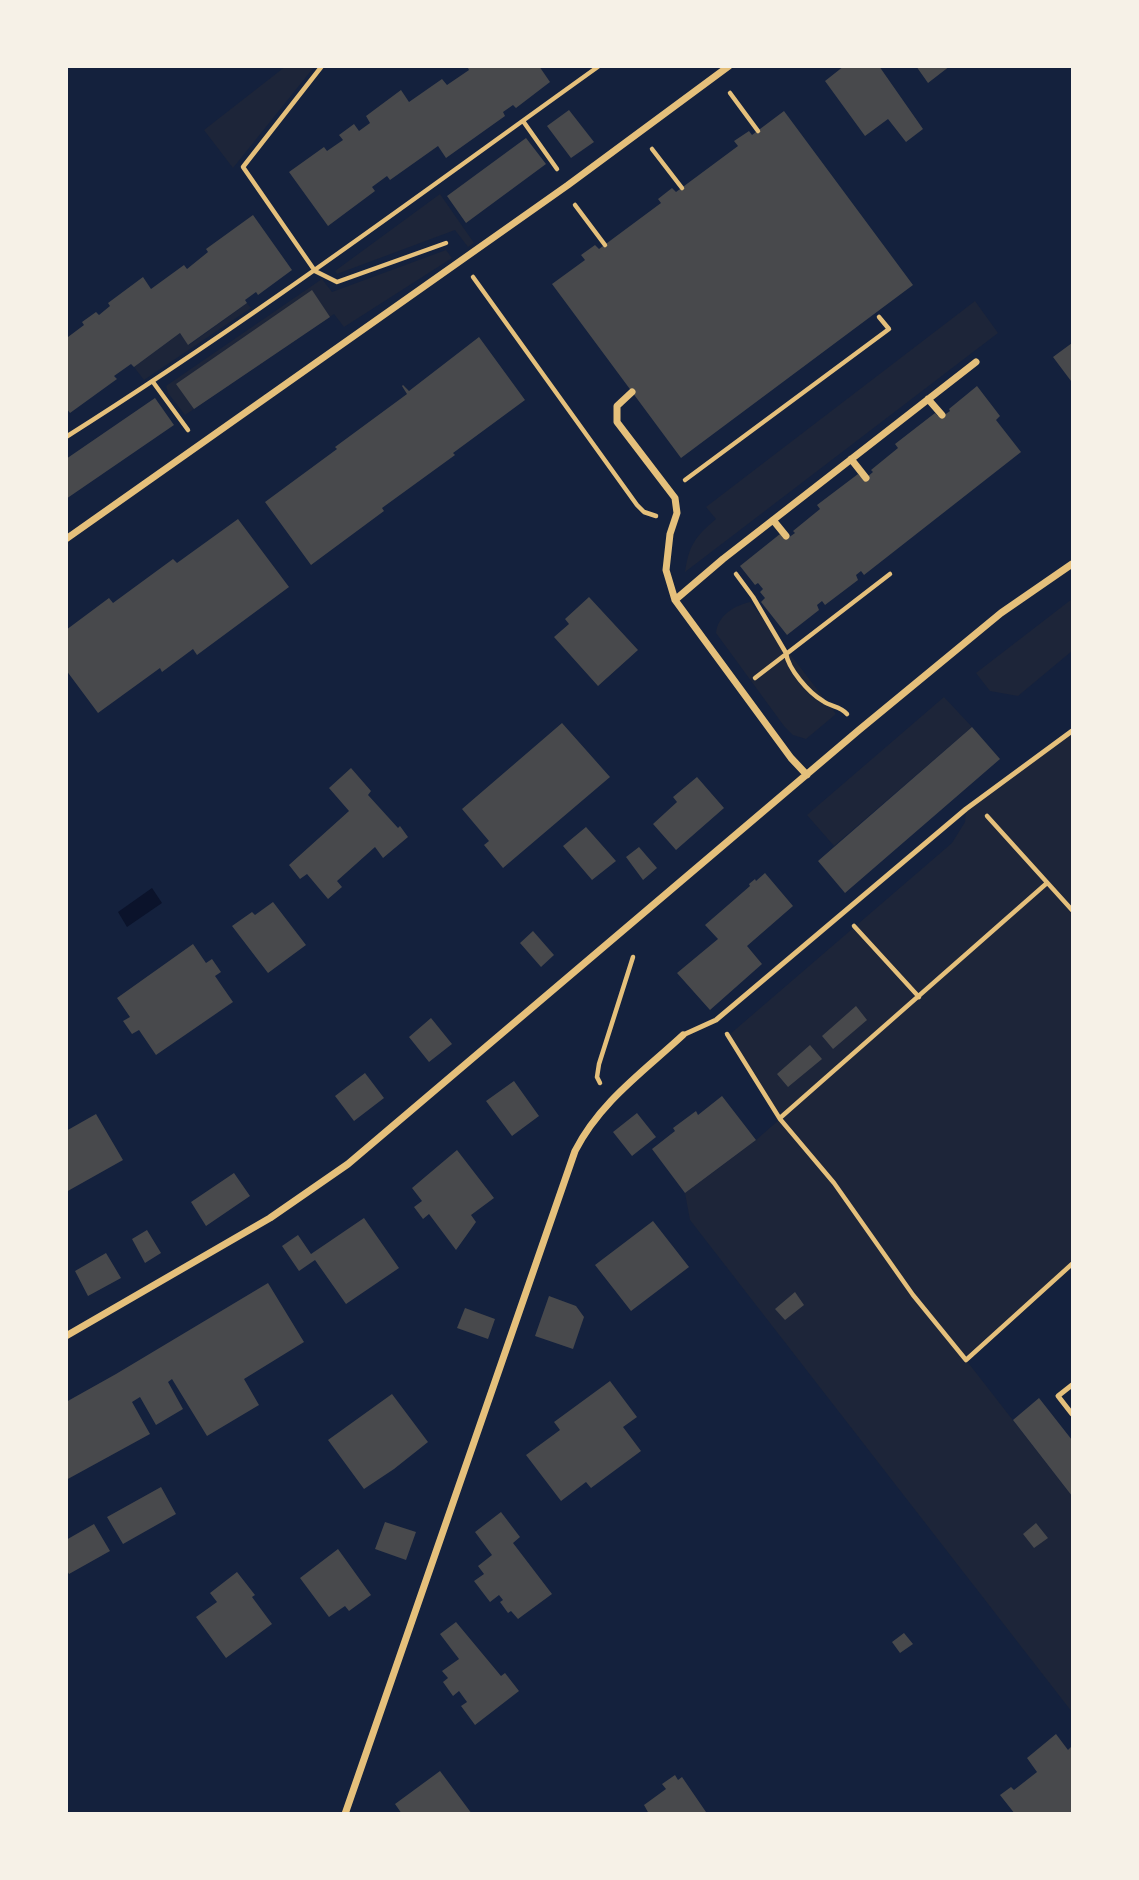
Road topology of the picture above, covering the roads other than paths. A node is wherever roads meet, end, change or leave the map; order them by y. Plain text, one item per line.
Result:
1 (729, 66) edge
2 (976, 362) dead end
3 (632, 392) dead end
4 (928, 399) junction
5 (942, 415) dead end
6 (851, 459) junction
7 (866, 478) dead end
8 (774, 520) junction
9 (786, 536) dead end
10 (66, 539) edge
11 (1073, 564) edge
12 (675, 600) junction
13 (1073, 731) edge
14 (807, 775) junction
15 (683, 1035) joint
16 (66, 1336) edge
17 (1073, 1385) edge
18 (1073, 1414) edge
19 (345, 1814) edge

1 - 10 street
2 - 4 street
3 - 12 street
4 - 5 street
4 - 6 street
6 - 7 street
6 - 8 street
8 - 9 street
8 - 12 street
11 - 14 street
12 - 14 street
13 - 15 lane
14 - 16 street
15 - 19 street
17 - 18 lane

